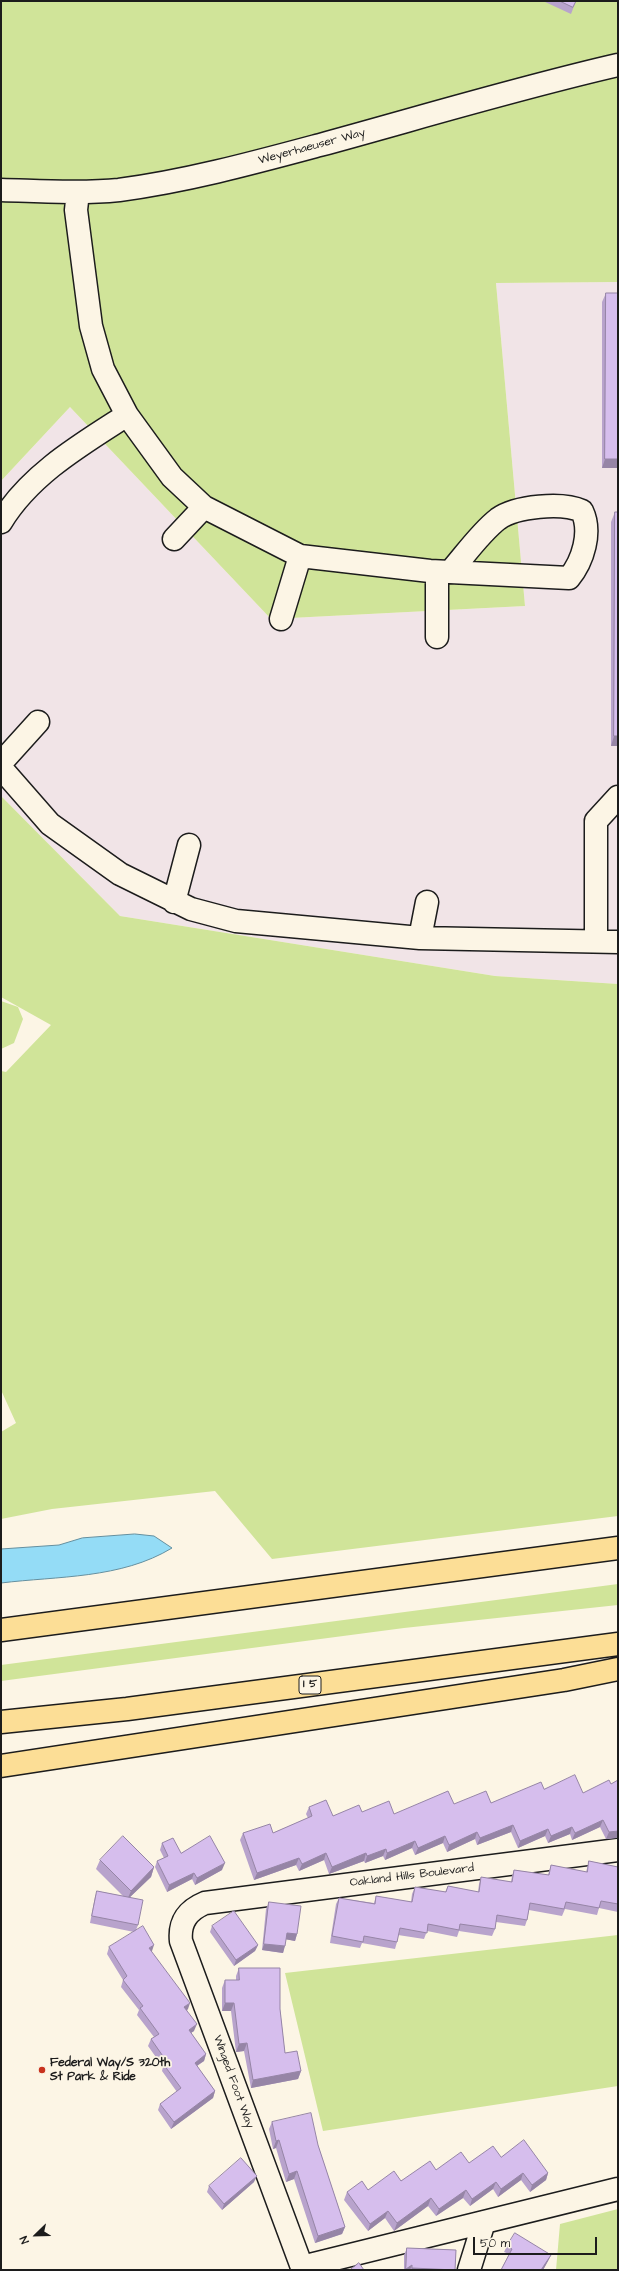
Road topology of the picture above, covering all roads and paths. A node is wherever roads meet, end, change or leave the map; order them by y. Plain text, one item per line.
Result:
1 (618, 65) edge
2 (1, 190) edge
3 (78, 192) junction
4 (127, 415) junction
5 (204, 507) junction
6 (1, 522) edge
7 (174, 539) dead end
8 (300, 556) junction
9 (444, 572) junction
10 (281, 619) dead end
11 (437, 637) dead end
12 (38, 722) dead end
13 (1, 763) edge
14 (1, 768) edge
15 (618, 797) edge
16 (189, 845) dead end
17 (174, 902) junction
18 (427, 902) dead end
19 (420, 938) junction
20 (596, 941) junction
21 (618, 942) edge
22 (618, 1548) edge
23 (103, 1616) junction
24 (1, 1621) edge
25 (1, 1630) edge
26 (618, 1644) edge
27 (618, 1669) edge
28 (1, 1722) edge
29 (1, 1766) edge
30 (618, 1850) edge
31 (205, 1903) joint
32 (618, 2189) edge
33 (484, 2222) junction
34 (302, 2269) edge
35 (469, 2270) edge

1 - 3 street, Weyerhaeuser Way
2 - 3 street, Weyerhaeuser Way
3 - 4 street
4 - 5 street
4 - 6 street
5 - 7 street
5 - 8 street
8 - 9 street
8 - 10 street
9 - 9 street
9 - 11 street
12 - 13 street
14 - 17 street
15 - 20 street
16 - 17 street
17 - 19 street
18 - 19 street
19 - 20 street
20 - 21 street
22 - 23 highway
23 - 24 highway
23 - 25 highway
26 - 28 highway, I 5
27 - 29 highway
30 - 31 street, Oakland Hills Boulevard
31 - 34 street, Winged Foot Way
32 - 33 street
33 - 34 street
33 - 35 street

